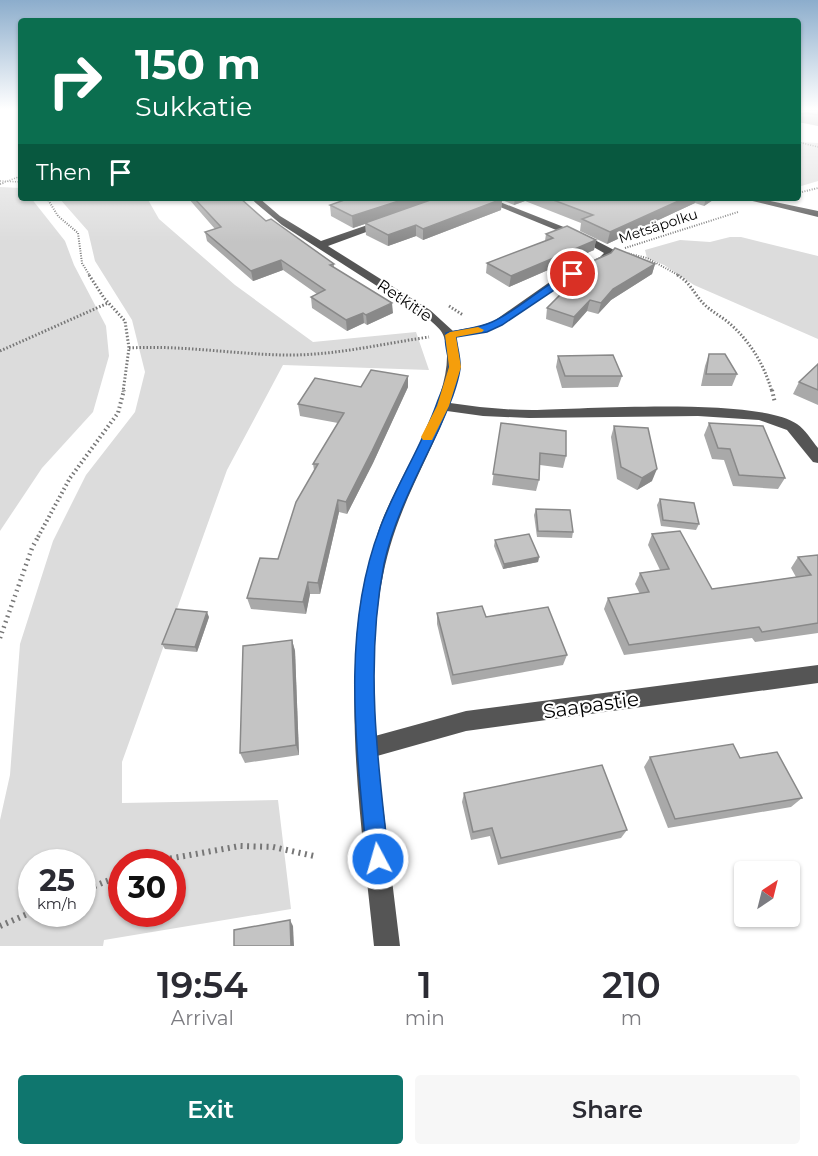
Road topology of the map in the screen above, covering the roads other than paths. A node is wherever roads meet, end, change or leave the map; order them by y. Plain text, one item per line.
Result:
1 (258, 201) edge
2 (491, 201) edge
3 (756, 201) edge
4 (818, 214) edge
5 (391, 220) edge
6 (320, 245) junction
7 (450, 335) junction
8 (443, 406) junction
9 (818, 458) edge
10 (818, 674) edge
11 (366, 749) junction
12 (387, 946) edge

1 - 6 street, Retkitie
2 - 7 street
3 - 4 street
5 - 6 street
6 - 7 street, Retkitie
7 - 8 street
8 - 9 street
8 - 11 street
10 - 11 street, Saapastie
11 - 12 street

